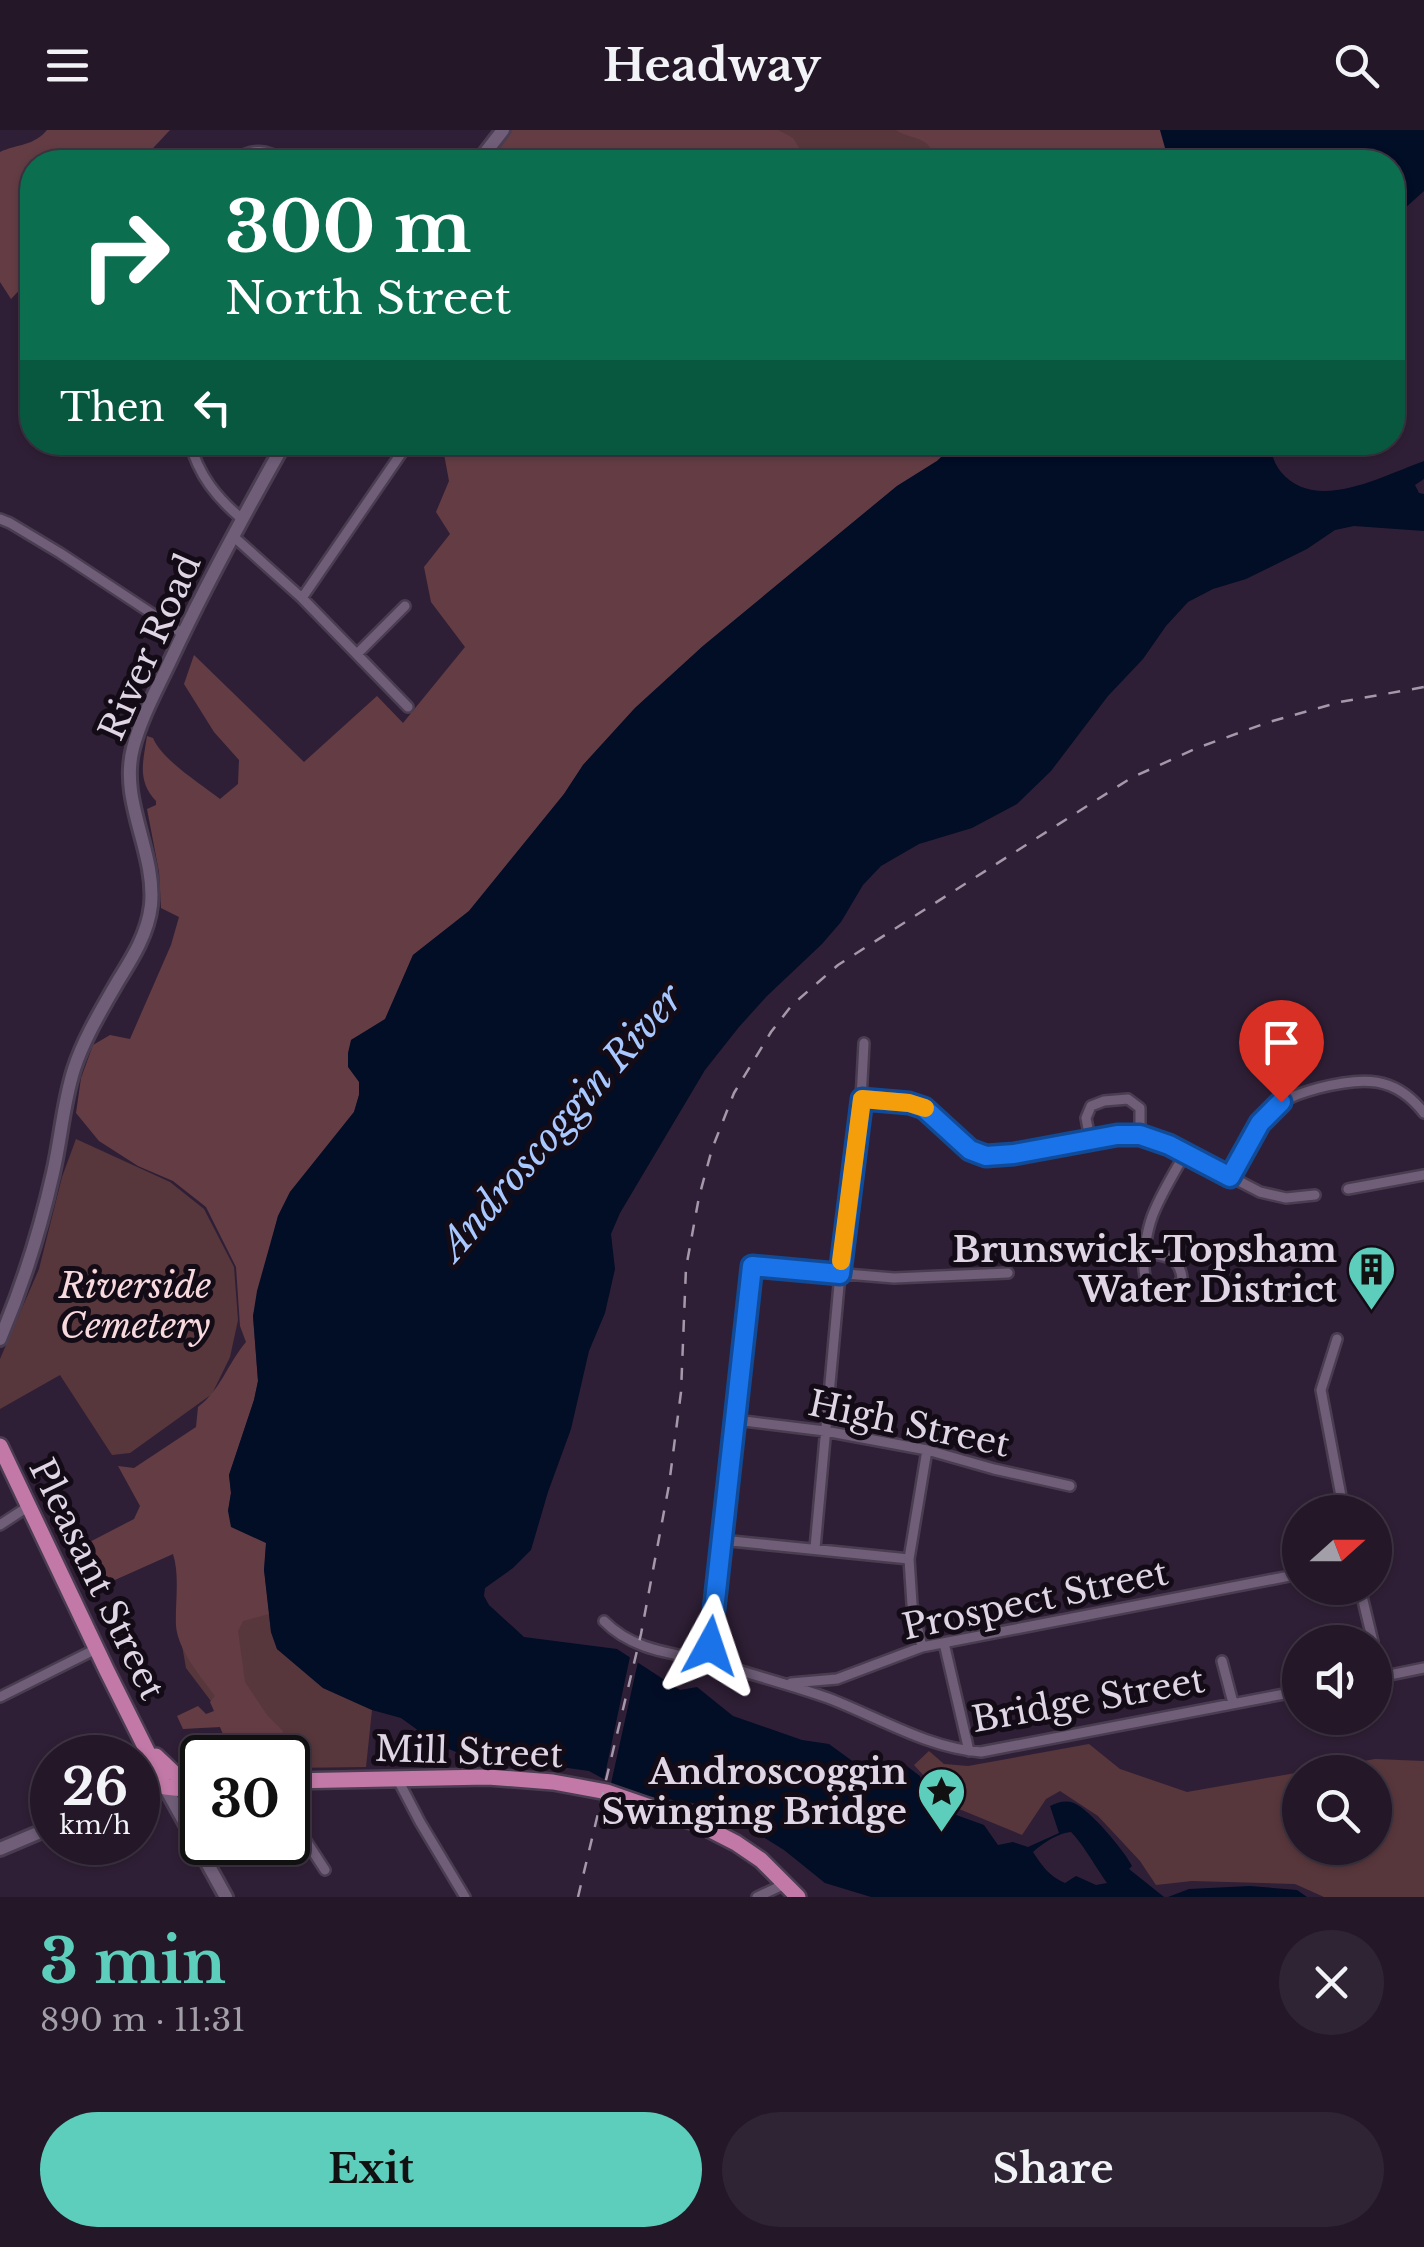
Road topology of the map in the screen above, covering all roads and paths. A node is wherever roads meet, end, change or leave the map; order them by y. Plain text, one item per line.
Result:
1 (503, 130) edge
2 (487, 150) edge
3 (195, 455) edge
4 (278, 455) edge
5 (400, 455) edge
6 (0, 519) edge
7 (242, 519) junction
8 (233, 536) junction
9 (302, 598) junction
10 (404, 606) dead end
11 (183, 634) junction
12 (357, 654) junction
13 (408, 707) dead end
14 (864, 1044) dead end
15 (862, 1099) junction
16 (1424, 1113) edge
17 (1140, 1135) junction
18 (1090, 1139) junction
19 (1186, 1153) junction
20 (1424, 1175) edge
21 (1230, 1177) junction
22 (1348, 1189) dead end
23 (1315, 1195) dead end
24 (1146, 1253) junction
25 (1008, 1273) dead end
26 (840, 1274) junction
27 (1337, 1338) dead end
28 (0, 1340) edge
29 (736, 1420) junction
30 (825, 1431) junction
31 (0, 1446) edge
32 (927, 1450) junction
33 (1070, 1486) dead end
34 (1341, 1495) edge
35 (29, 1506) junction
36 (0, 1525) edge
37 (721, 1540) junction
38 (815, 1548) junction
39 (909, 1559) junction
40 (1282, 1577) edge
41 (604, 1621) dead end
42 (944, 1643) junction
43 (922, 1648) junction
44 (96, 1649) junction
45 (1222, 1661) dead end
46 (714, 1662) junction
47 (1424, 1668) edge
48 (1392, 1674) edge
49 (784, 1683) junction
50 (1282, 1694) edge
51 (0, 1697) edge
52 (1233, 1702) junction
53 (139, 1735) edge
54 (969, 1751) junction
55 (160, 1760) edge
56 (180, 1775) edge
57 (160, 1777) edge
58 (398, 1778) junction
59 (310, 1780) edge
60 (165, 1787) junction
61 (160, 1788) edge
62 (180, 1789) edge
63 (30, 1836) edge
64 (310, 1847) edge
65 (0, 1849) edge
66 (325, 1870) dead end
67 (785, 1884) junction
68 (226, 1897) edge
69 (466, 1897) edge
70 (757, 1897) edge
71 (798, 1897) edge

1 - 2 street
3 - 7 street
4 - 7 street, River Road
5 - 9 street
6 - 11 street
7 - 8 street, River Road
8 - 9 street
8 - 11 street, River Road
9 - 12 street
10 - 12 street
11 - 28 street, River Road
12 - 13 street
14 - 15 street
15 - 18 street
15 - 26 street
16 - 21 street
17 - 18 street
17 - 18 street
17 - 19 street
19 - 21 street
19 - 24 street
20 - 22 street
21 - 23 street
24 - 24 street
25 - 26 street
26 - 29 street
26 - 30 street
27 - 34 street
29 - 30 street, High Street
29 - 37 street
30 - 32 street, High Street
30 - 38 street
31 - 35 highway, Pleasant Street
32 - 33 street, High Street
32 - 39 street
35 - 36 street
35 - 44 highway, Pleasant Street
37 - 38 street
37 - 46 street
38 - 39 street
39 - 43 street
40 - 42 street, Prospect Street
41 - 46 street, Bridge Street
42 - 43 street, Prospect Street
42 - 54 street
43 - 49 street, Prospect Street
44 - 51 street
44 - 53 highway, Pleasant Street
45 - 52 street
46 - 49 street, Bridge Street
47 - 48 street
49 - 54 street, Bridge Street
50 - 52 street, Bridge Street
52 - 54 street, Bridge Street
55 - 56 highway
57 - 60 highway, Pleasant Street
58 - 59 highway, Mill Street
58 - 67 highway, Mill Street
58 - 69 street
60 - 61 street
60 - 62 highway
60 - 68 street, Pleasant Street
63 - 65 street
64 - 66 street
67 - 70 street
67 - 71 highway, Mill Street

